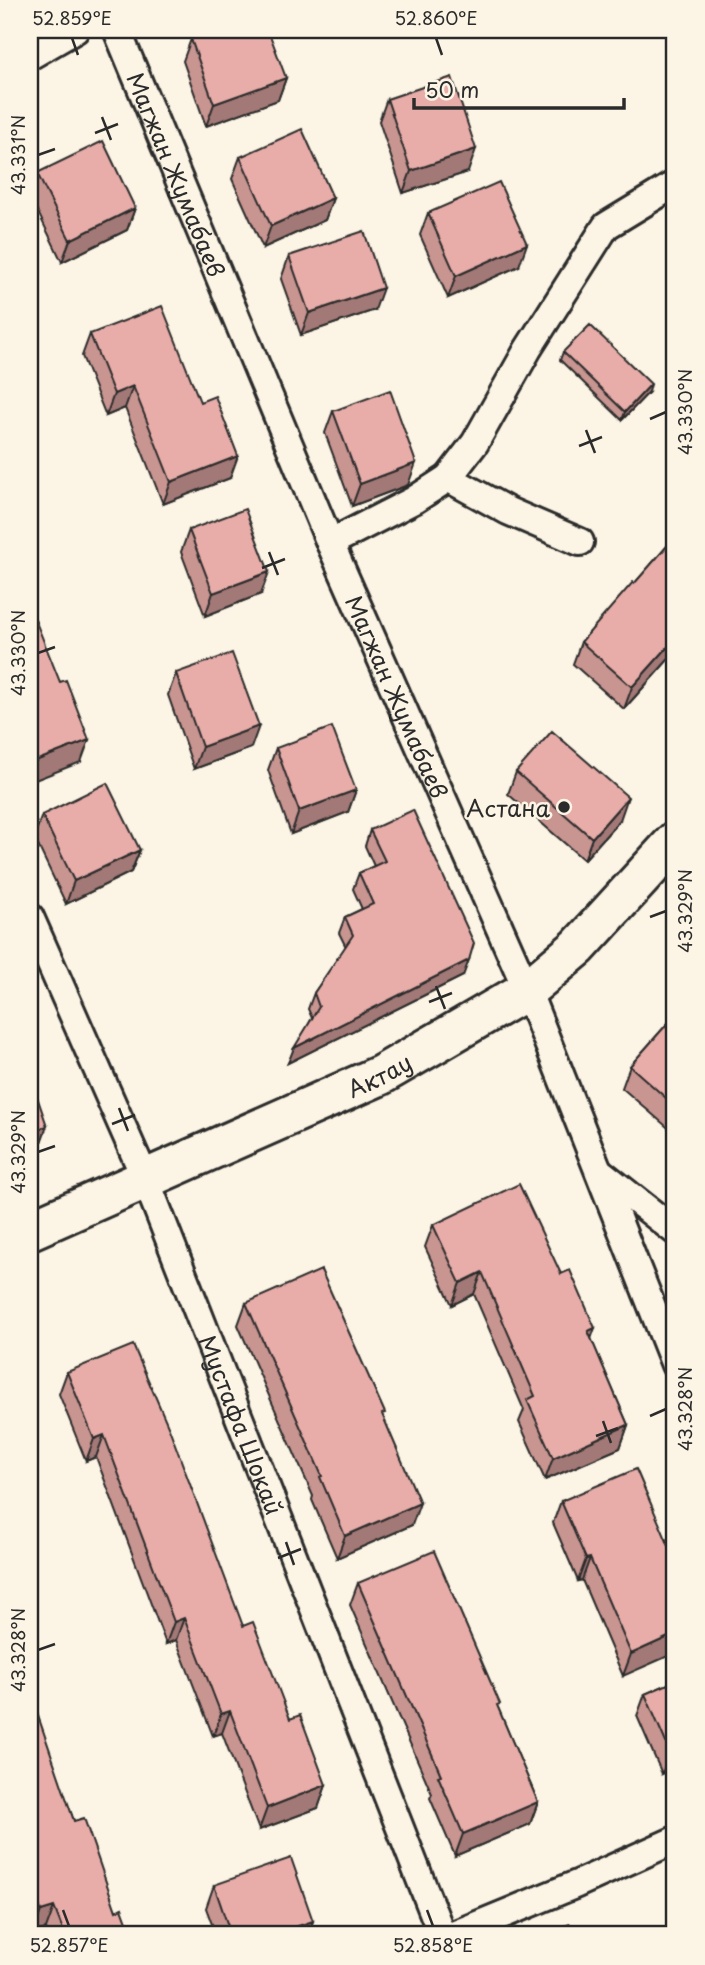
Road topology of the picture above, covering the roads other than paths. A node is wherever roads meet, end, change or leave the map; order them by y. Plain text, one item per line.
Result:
1 (75, 30) edge
2 (117, 30) edge
3 (30, 56) edge
4 (675, 184) edge
5 (448, 478) junction
6 (580, 542) dead end
7 (330, 543) junction
8 (675, 841) edge
9 (30, 917) edge
10 (527, 990) junction
11 (598, 1169) junction
12 (146, 1180) junction
13 (30, 1230) edge
14 (675, 1231) edge
15 (675, 1365) edge
16 (675, 1840) edge
17 (442, 1935) edge
18 (453, 1935) edge

1 - 3 street
2 - 7 street, Магжан Жумабаев
4 - 5 street
5 - 6 street
5 - 7 street
7 - 10 street, Магжан Жумабаев
8 - 10 street, Актау
9 - 12 street, Мустафа Шокай
10 - 11 street, Магжан Жумабаев
10 - 12 street, Актау
11 - 14 street
11 - 15 street, Магжан Жумабаев
12 - 13 street, Актау
12 - 17 street, Мустафа Шокай
16 - 18 street

